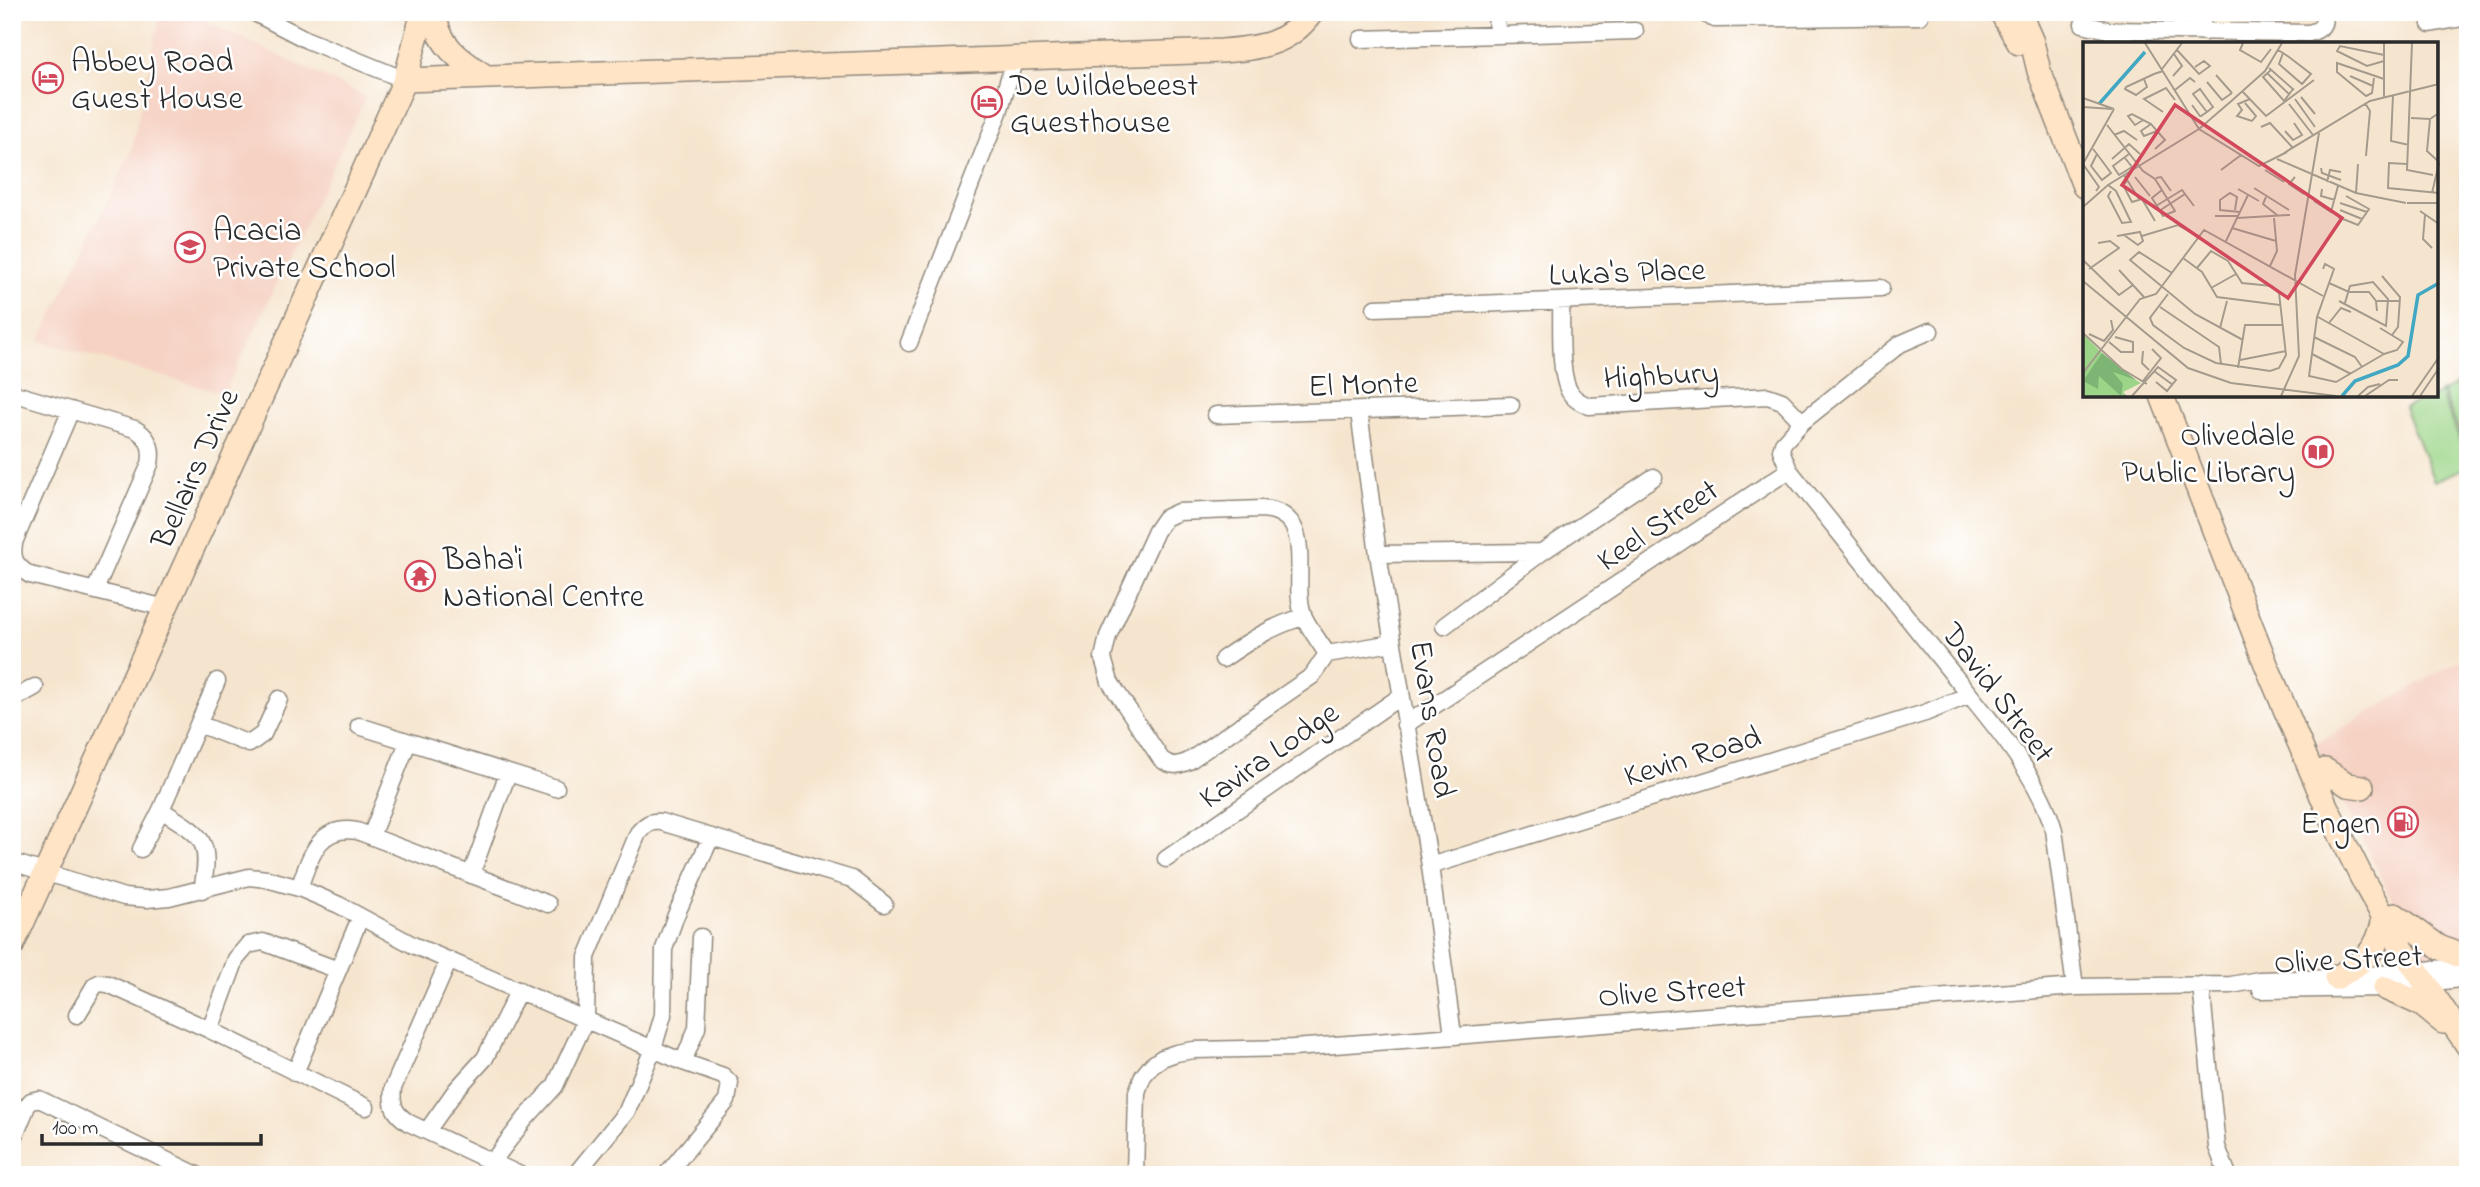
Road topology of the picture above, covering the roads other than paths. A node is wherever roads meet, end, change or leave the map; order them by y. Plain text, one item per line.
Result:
1 (253, 12) edge
2 (424, 12) edge
3 (435, 12) edge
4 (1312, 12) edge
5 (1496, 12) edge
6 (1701, 12) edge
7 (2001, 12) edge
8 (2019, 12) edge
9 (2198, 12) edge
10 (2323, 12) edge
11 (1920, 16) dead end
12 (2468, 17) edge
13 (2083, 24) dead end
14 (2430, 24) dead end
15 (1635, 31) dead end
16 (2205, 32) junction
17 (1497, 34) junction
18 (1362, 39) dead end
19 (1015, 58) junction
20 (2039, 71) junction
21 (485, 76) junction
22 (405, 80) junction
23 (2083, 183) edge
24 (1881, 288) dead end
25 (1561, 302) junction
26 (1375, 308) dead end
27 (1930, 331) dead end
28 (909, 343) dead end
29 (12, 393) edge
30 (2162, 397) edge
31 (2172, 397) edge
32 (1511, 405) dead end
33 (71, 410) junction
34 (1359, 412) junction
35 (1216, 415) dead end
36 (1802, 422) junction
37 (1789, 470) junction
38 (1654, 477) dead end
39 (1542, 552) junction
40 (1378, 554) junction
41 (95, 590) junction
42 (166, 608) junction
43 (1303, 617) junction
44 (1444, 626) dead end
45 (1393, 643) junction
46 (1327, 654) junction
47 (1223, 659) dead end
48 (218, 681) dead end
49 (35, 687) dead end
50 (1969, 695) junction
51 (1401, 696) junction
52 (12, 699) edge
53 (279, 699) dead end
54 (199, 724) junction
55 (359, 726) dead end
56 (1405, 726) junction
57 (408, 742) junction
58 (2325, 770) junction
59 (508, 773) junction
60 (2362, 787) dead end
61 (556, 788) dead end
62 (160, 810) junction
63 (371, 836) junction
64 (711, 837) junction
65 (141, 849) dead end
66 (1166, 859) dead end
67 (12, 862) edge
68 (1430, 866) junction
69 (47, 872) junction
70 (471, 875) junction
71 (299, 888) junction
72 (202, 890) junction
73 (548, 904) dead end
74 (884, 904) dead end
75 (2389, 916) junction
76 (360, 918) junction
77 (701, 937) dead end
78 (12, 946) edge
79 (2468, 959) edge
80 (449, 960) junction
81 (2468, 966) edge
82 (338, 970) junction
83 (2428, 977) junction
84 (2336, 978) junction
85 (2468, 978) edge
86 (2201, 985) junction
87 (2231, 985) junction
88 (2075, 986) junction
89 (2385, 988) junction
90 (519, 990) junction
91 (77, 1015) dead end
92 (586, 1019) junction
93 (210, 1030) junction
94 (1453, 1035) junction
95 (2467, 1037) edge
96 (653, 1049) junction
97 (683, 1062) junction
98 (295, 1073) junction
99 (12, 1098) edge
100 (27, 1106) junction
101 (366, 1107) dead end
102 (427, 1131) junction
103 (12, 1143) edge
104 (492, 1162) junction
105 (197, 1175) edge
106 (520, 1175) edge
107 (575, 1175) edge
108 (667, 1175) edge
109 (1135, 1175) edge
110 (2228, 1175) edge

1 - 22 street
2 - 22 street, Bellairs Drive
3 - 21 street
4 - 19 street
5 - 17 street
6 - 11 street
7 - 20 street
8 - 20 street
9 - 16 street
10 - 16 street
12 - 14 street
13 - 16 street
15 - 17 street
17 - 18 street
19 - 21 street
19 - 28 street
20 - 23 street
21 - 22 street
22 - 42 street, Bellairs Drive
24 - 25 street, Luka's Place
25 - 26 street, Luka's Place
25 - 36 street, Highbury
27 - 36 street
29 - 33 street
30 - 75 street
31 - 58 street
32 - 34 street, El Monte
33 - 41 street
33 - 41 street
34 - 35 street, El Monte
34 - 40 street, Evans Road
36 - 37 street
37 - 50 street, David Street
37 - 56 street, Keel Street
38 - 39 street
39 - 40 street
39 - 44 street
40 - 45 street, Evans Road
41 - 42 street
42 - 69 street, Bellairs Drive
43 - 46 street
43 - 46 street
43 - 47 street
45 - 46 street
45 - 51 street, Evans Road
48 - 54 street
49 - 52 street
50 - 68 street, Kevin Road
50 - 88 street, David Street
51 - 56 street, Evans Road
51 - 66 street, Kavira Lodge
53 - 54 street
54 - 62 street
55 - 57 street
56 - 68 street, Evans Road
57 - 59 street
57 - 63 street
58 - 60 street
58 - 75 street
59 - 61 street
59 - 70 street
62 - 65 street
62 - 72 street
63 - 70 street
63 - 71 street
64 - 74 street
64 - 92 street
64 - 96 street
67 - 69 street
68 - 94 street, Evans Road
69 - 72 street
69 - 78 street, Bellairs Drive
70 - 73 street
71 - 72 street
71 - 76 street
75 - 79 street
75 - 83 street
75 - 84 street
76 - 80 street
76 - 82 street
77 - 97 street
80 - 90 street
80 - 102 street
81 - 83 street, Olive Street
82 - 93 street
82 - 98 street
83 - 84 street, Olive Street
83 - 85 street, Olive Street
83 - 89 street, Olive Street
83 - 95 street
84 - 87 street, Olive Street
86 - 87 street, Olive Street
86 - 88 street, Olive Street
86 - 110 street
87 - 89 street, Olive Street
88 - 94 street, Olive Street
89 - 95 street
90 - 92 street
90 - 102 street
91 - 93 street
92 - 96 street
92 - 104 street
93 - 98 street
94 - 109 street, Olive Street
96 - 97 street
96 - 107 street
97 - 108 street
98 - 101 street
99 - 100 street
100 - 103 street
100 - 105 street
102 - 104 street
104 - 106 street

